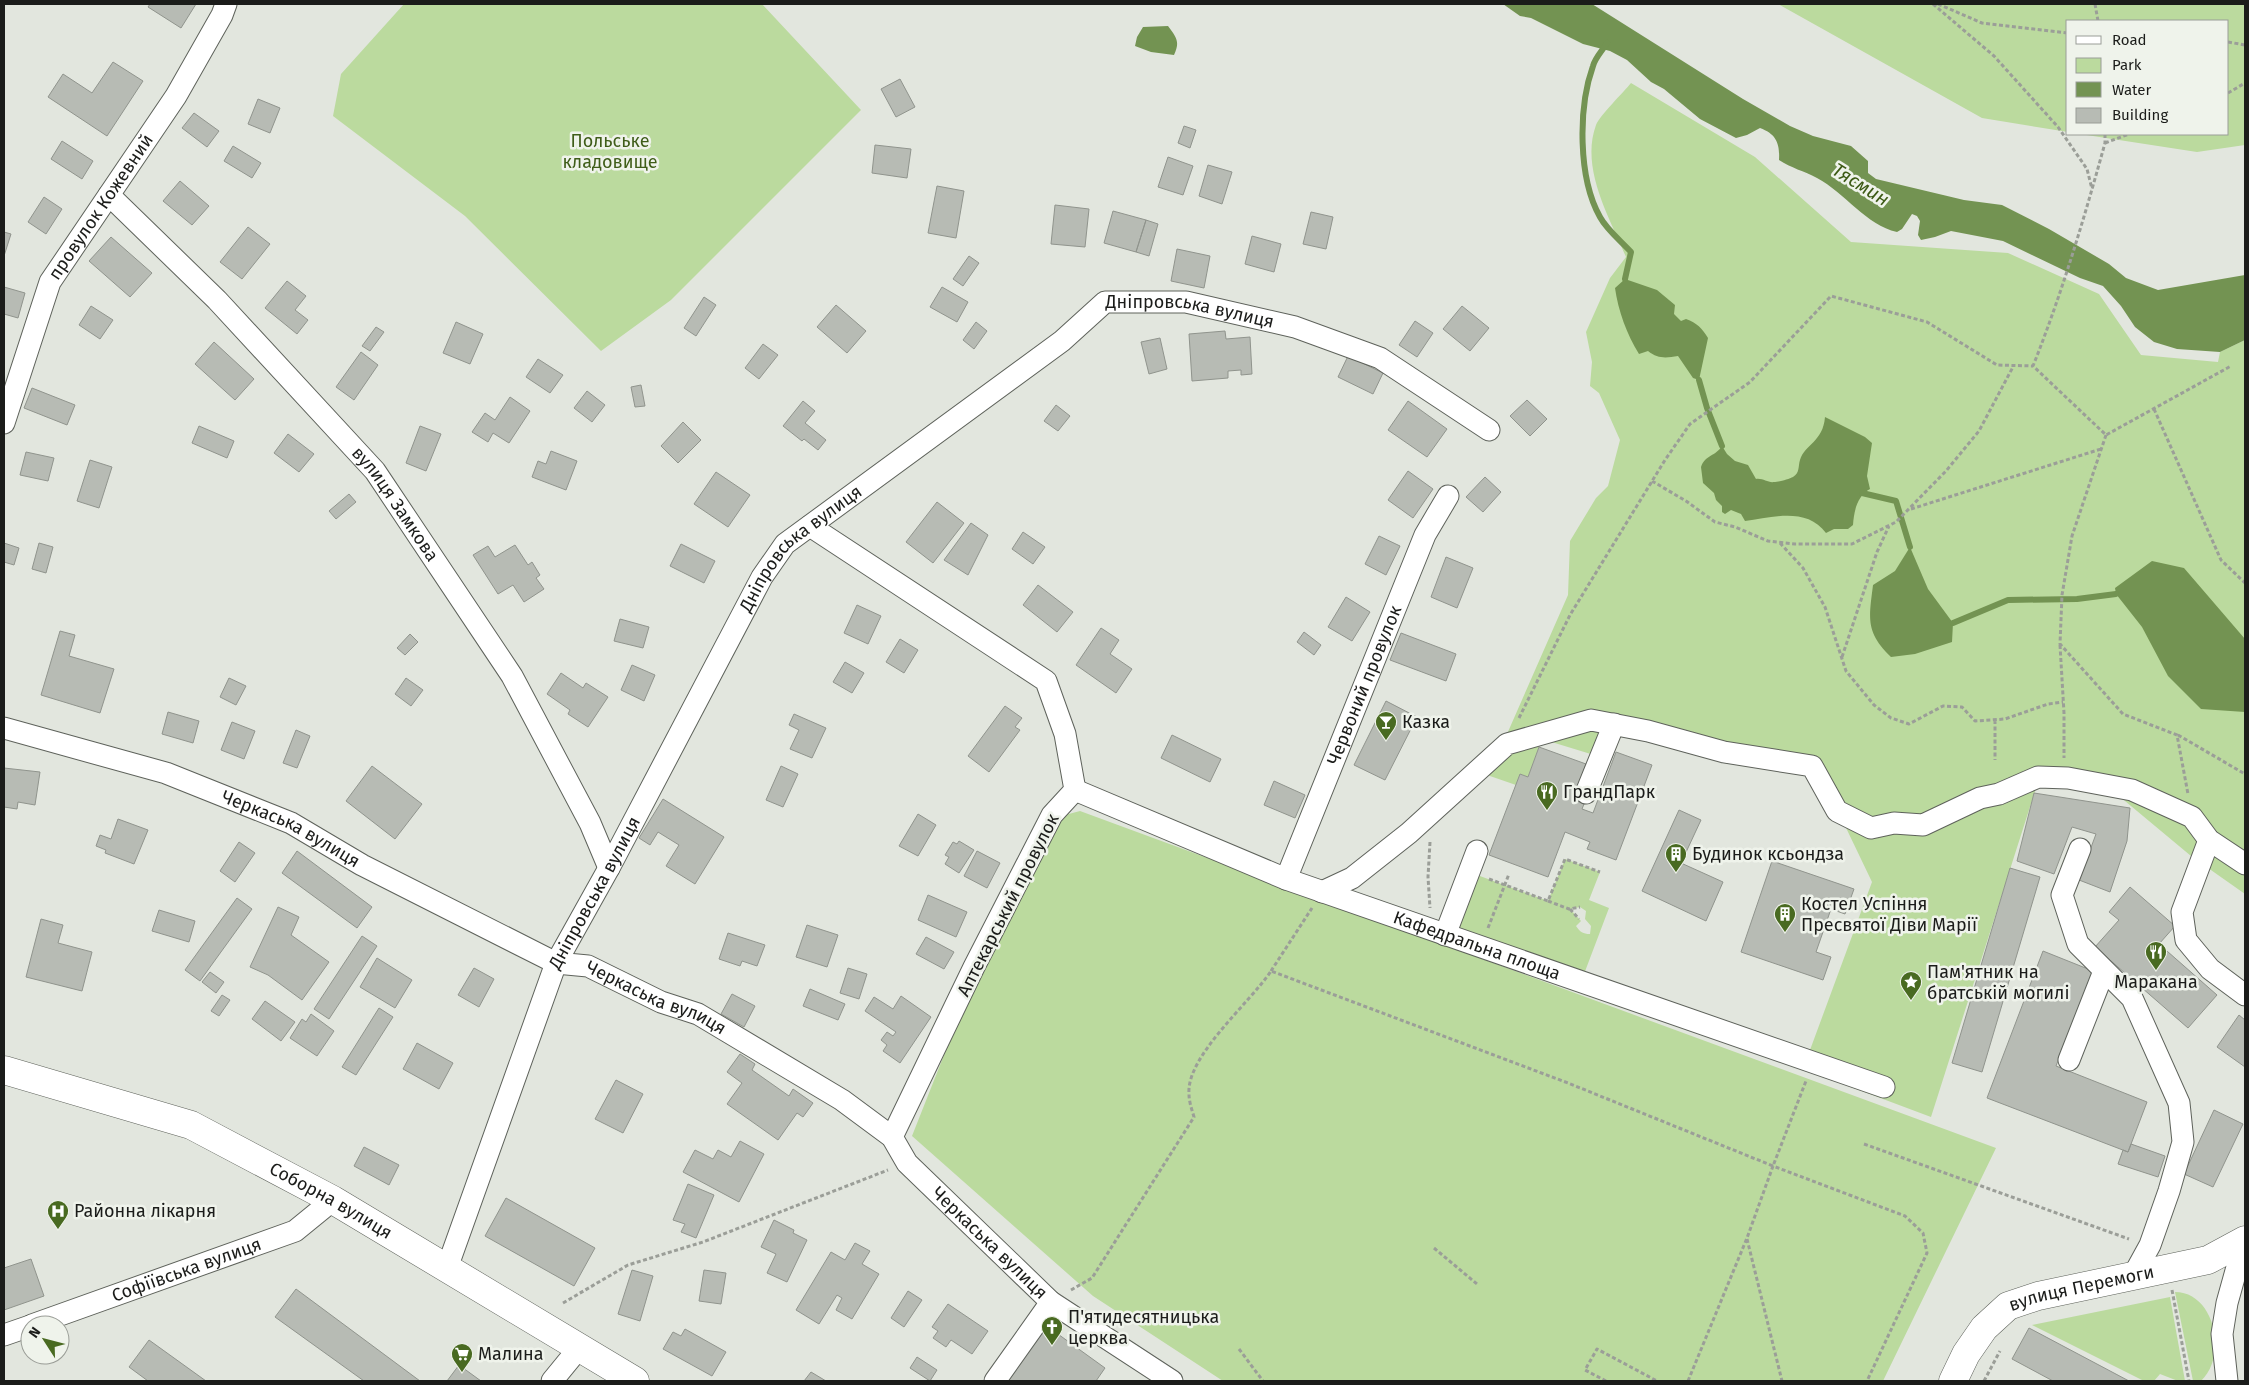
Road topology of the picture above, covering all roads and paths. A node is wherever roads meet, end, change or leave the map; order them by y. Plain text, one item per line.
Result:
1 (226, 4) edge
2 (1933, 4) edge
3 (1938, 4) edge
4 (2095, 4) edge
5 (2098, 20) edge
6 (2066, 33) edge
7 (2229, 42) edge
8 (2245, 45) edge
9 (2245, 83) edge
10 (2229, 92) edge
11 (2105, 135) edge
12 (2126, 135) edge
13 (2105, 143) junction
14 (2092, 190) junction
15 (109, 195) junction
16 (2014, 365) junction
17 (2034, 366) junction
18 (2231, 366) dead end
19 (2154, 409) junction
20 (4, 423) edge
21 (1489, 430) dead end
22 (2106, 435) junction
23 (2101, 449) junction
24 (1652, 481) junction
25 (1448, 496) dead end
26 (1908, 510) junction
27 (1889, 525) junction
28 (810, 526) junction
29 (1780, 543) junction
30 (2245, 583) edge
31 (2060, 644) junction
32 (1841, 657) junction
33 (2063, 702) junction
34 (1995, 720) junction
35 (1614, 724) junction
36 (4, 728) edge
37 (2177, 735) junction
38 (1507, 744) junction
39 (2064, 753) dead end
40 (1995, 760) dead end
41 (2245, 774) edge
42 (1075, 790) junction
43 (1586, 793) dead end
44 (2192, 816) junction
45 (1430, 834) dead end
46 (2209, 840) junction
47 (2080, 849) dead end
48 (1477, 851) dead end
49 (2245, 864) edge
50 (609, 868) junction
51 (1600, 872) dead end
52 (1509, 874) dead end
53 (1286, 879) junction
54 (1505, 885) junction
55 (1322, 892) junction
56 (1548, 901) junction
57 (1580, 907) dead end
58 (1569, 909) junction
59 (1579, 919) dead end
60 (1442, 933) junction
61 (1481, 947) junction
62 (556, 963) junction
63 (1271, 970) junction
64 (2104, 972) junction
65 (2245, 996) edge
66 (2069, 1060) dead end
67 (1813, 1063) junction
68 (4, 1070) edge
69 (1884, 1087) dead end
70 (892, 1137) junction
71 (1864, 1144) dead end
72 (907, 1163) junction
73 (1773, 1166) junction
74 (333, 1200) junction
75 (1747, 1238) junction
76 (2244, 1241) edge
77 (2137, 1242) dead end
78 (1434, 1248) dead end
79 (2208, 1260) junction
80 (447, 1268) junction
81 (2133, 1276) junction
82 (1477, 1284) dead end
83 (2168, 1286) junction
84 (1051, 1302) junction
85 (563, 1303) dead end
86 (2227, 1303) junction
87 (59, 1315) edge
88 (20, 1329) edge
89 (4, 1335) edge
90 (579, 1348) junction
91 (2001, 1348) dead end
92 (1239, 1349) dead end
93 (552, 1381) edge
94 (635, 1381) edge
95 (996, 1381) edge
96 (1172, 1381) edge
97 (1263, 1381) edge
98 (1606, 1381) edge
99 (1657, 1381) edge
100 (1688, 1381) edge
101 (1782, 1381) edge
102 (1867, 1381) edge
103 (1953, 1381) edge
104 (1984, 1381) edge
105 (2188, 1381) edge
106 (2227, 1381) edge

1 - 15 street, провулок Кожевний
2 - 14 path
3 - 6 path
4 - 5 path
7 - 8 path
9 - 10 path
11 - 13 path
12 - 13 path
13 - 14 path
14 - 17 path
15 - 20 street, провулок Кожевний
15 - 50 street, вулиця Замкова
16 - 17 path
16 - 24 path
16 - 26 path
17 - 22 path
18 - 19 path
19 - 22 path
19 - 30 path
21 - 28 street, Дніпровська вулиця
22 - 23 path
23 - 26 path
23 - 31 path
24 - 29 path
24 - 38 path
25 - 53 street, Червоний провулок
26 - 27 path
27 - 29 path
27 - 32 path
28 - 42 street
28 - 50 street, Дніпровська вулиця
29 - 32 path
31 - 33 path
31 - 37 path
32 - 34 path
33 - 34 path
33 - 39 path
34 - 40 path
35 - 38 street
35 - 43 street
35 - 44 street
36 - 62 street, Черкаська вулиця
37 - 41 path
37 - 44 path
38 - 55 street
42 - 53 street, Кафедральна площа
42 - 70 street, Аптекарський провулок
44 - 46 street
45 - 60 path
46 - 49 street
46 - 65 street
47 - 64 street
48 - 60 street
50 - 62 street, Дніпровська вулиця
51 - 56 path
52 - 54 path
53 - 55 street, Кафедральна площа
54 - 56 path
54 - 61 path
55 - 60 street, Кафедральна площа
55 - 63 path
56 - 58 path
57 - 58 path
58 - 59 path
60 - 61 street, Кафедральна площа
61 - 67 street, Кафедральна площа
62 - 70 street, Черкаська вулиця
62 - 80 street, Дніпровська вулиця
63 - 73 path
63 - 84 path
64 - 66 street
64 - 81 street
67 - 69 street, Кафедральна площа
67 - 73 path
68 - 74 main road, Соборна вулиця
70 - 72 street, Черкаська вулиця
71 - 77 path
72 - 84 street, Черкаська вулиця
72 - 85 path
73 - 75 path
73 - 102 path
74 - 80 main road, Соборна вулиця
74 - 87 street, Софіївська вулиця
75 - 100 path
75 - 101 path
76 - 79 main road, вулиця Перемоги
76 - 86 street
78 - 82 path
79 - 83 main road, вулиця Перемоги
79 - 86 street
80 - 90 main road, Соборна вулиця
81 - 83 main road, вулиця Перемоги
81 - 103 main road, вулиця Перемоги
83 - 105 path
84 - 95 street
84 - 96 street, Черкаська вулиця
86 - 106 street
88 - 89 street, Софіївська вулиця
90 - 93 street
90 - 94 main road, Соборна вулиця
91 - 104 path
92 - 97 path
98 - 99 path

